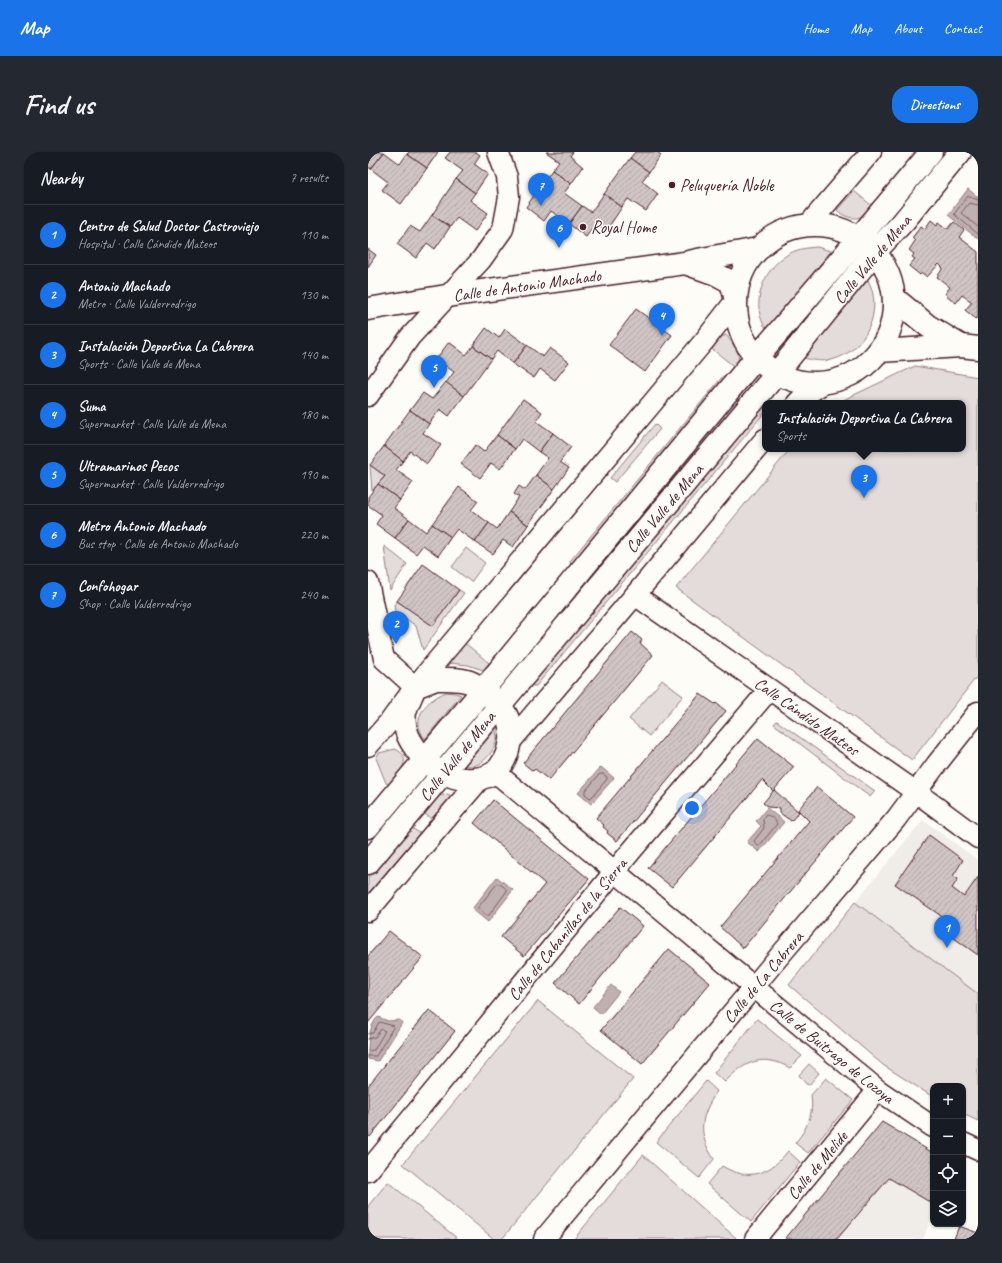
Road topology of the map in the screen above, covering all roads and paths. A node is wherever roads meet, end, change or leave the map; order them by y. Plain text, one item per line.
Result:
1 (498, 152) edge
2 (871, 152) edge
3 (931, 152) edge
4 (960, 152) edge
5 (809, 224) junction
6 (860, 238) junction
7 (758, 249) junction
8 (874, 253) junction
9 (685, 263) junction
10 (446, 296) junction
11 (894, 298) junction
12 (736, 300) junction
13 (368, 309) edge
14 (970, 347) edge
15 (879, 351) junction
16 (757, 357) junction
17 (777, 374) junction
18 (824, 383) junction
19 (368, 396) edge
20 (800, 400) edge
21 (762, 443) edge
22 (368, 582) edge
23 (635, 595) junction
24 (415, 687) junction
25 (769, 690) junction
26 (482, 691) junction
27 (499, 705) junction
28 (978, 712) edge
29 (511, 741) junction
30 (368, 746) edge
31 (424, 760) junction
32 (443, 774) junction
33 (487, 776) junction
34 (916, 792) junction
35 (368, 827) edge
36 (978, 838) edge
37 (368, 863) edge
38 (614, 872) junction
39 (368, 911) edge
40 (754, 987) junction
41 (878, 1090) junction
42 (930, 1125) edge
43 (966, 1144) edge
44 (978, 1150) edge
45 (368, 1171) edge
46 (544, 1239) edge
47 (755, 1239) edge

1 - 10 street
2 - 5 street
3 - 6 main road, Calle Valle de Mena
4 - 8 main road, Calle Valle de Mena
5 - 6 main road
5 - 7 main road
6 - 8 main road
6 - 16 main road, Calle Valle de Mena
7 - 9 main road, Calle de Antonio Machado
7 - 12 main road
8 - 11 main road
8 - 17 main road, Calle Valle de Mena
9 - 10 main road, Calle de Antonio Machado
9 - 12 main road, Calle de Antonio Machado
10 - 13 main road, Calle de Antonio Machado
10 - 19 street
11 - 14 main road
11 - 15 main road
12 - 16 main road
12 - 24 street
14 - 15 main road
15 - 18 main road
16 - 17 main road
16 - 26 main road, Calle Valle de Mena
17 - 18 main road
17 - 27 main road, Calle Valle de Mena
18 - 20 street
21 - 23 street, Calle Valle de Mena
22 - 24 street
23 - 25 street, Calle Cándido Mateos
23 - 29 street, Calle Valle de Mena
24 - 26 main road
24 - 30 street
24 - 31 main road
25 - 34 street, Calle Cándido Mateos
25 - 38 street, Calle de Cabanillas de la Sierra
26 - 27 main road
26 - 31 main road, Calle Valle de Mena
27 - 29 main road
27 - 32 main road, Calle Valle de Mena
28 - 34 street, Calle de La Cabrera
29 - 33 main road
31 - 32 main road
31 - 35 main road, Calle Valle de Mena
32 - 33 main road
32 - 37 main road, Calle Valle de Mena
33 - 38 street, Calle de Buitrago de Lozoya
33 - 39 street, Calle Valle de Mena
34 - 36 street, Calle Cándido Mateos
34 - 40 street, Calle de La Cabrera
38 - 40 street, Calle de Buitrago de Lozoya
38 - 45 street, Calle de Cabanillas de la Sierra
40 - 41 street, Calle de Buitrago de Lozoya
40 - 46 street, Calle de La Cabrera
41 - 42 street, Calle de Buitrago de Lozoya
41 - 47 street, Calle de Melide
43 - 44 street

